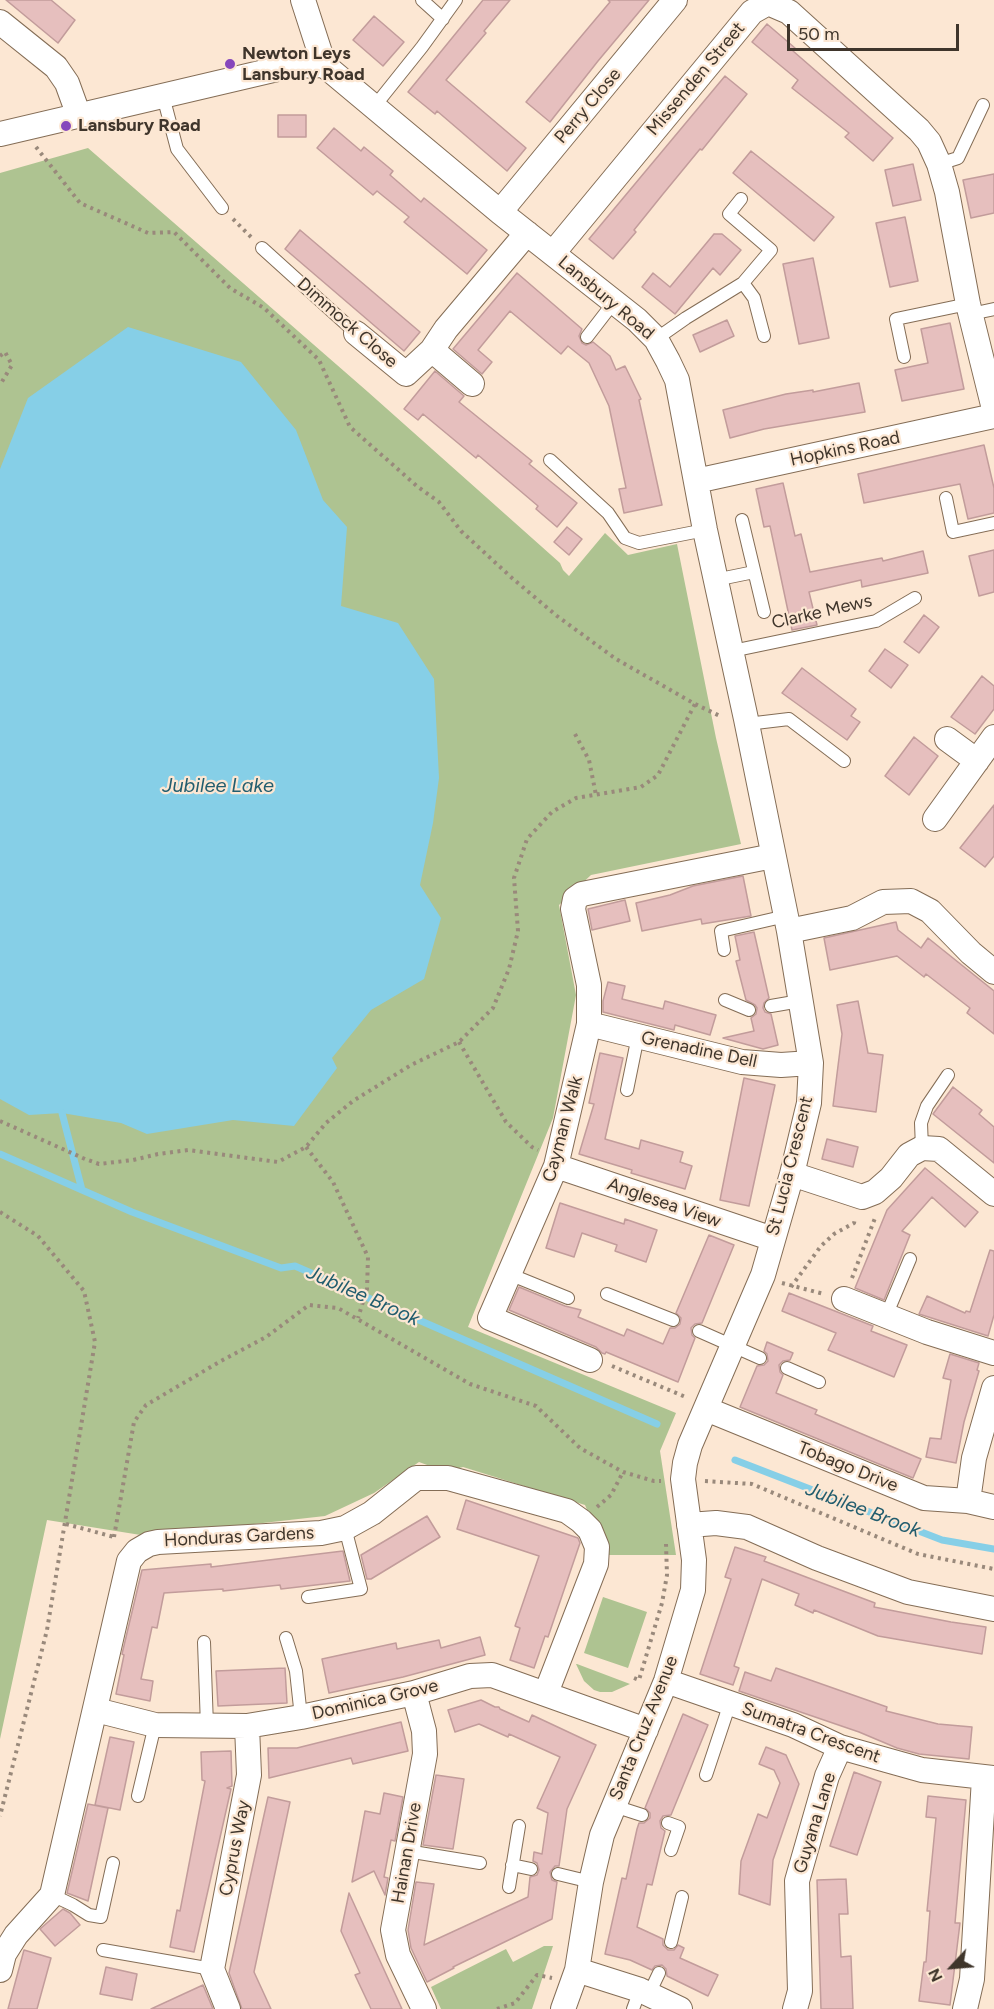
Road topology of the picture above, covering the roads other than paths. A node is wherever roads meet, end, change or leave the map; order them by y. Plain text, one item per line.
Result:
1 (303, 0) edge
2 (422, 0) edge
3 (456, 0) edge
4 (675, 0) edge
5 (443, 19) junction
6 (0, 22) edge
7 (324, 65) junction
8 (163, 96) junction
9 (983, 105) dead end
10 (374, 107) junction
11 (79, 116) junction
12 (0, 134) edge
13 (939, 164) junction
14 (741, 200) dead end
15 (222, 208) road end
16 (500, 212) junction
17 (527, 233) junction
18 (262, 248) road end
19 (553, 253) junction
20 (743, 283) junction
21 (614, 302) junction
22 (969, 309) junction
23 (994, 309) edge
24 (356, 333) joint
25 (764, 336) dead end
26 (587, 337) dead end
27 (656, 339) junction
28 (432, 350) junction
29 (904, 357) dead end
30 (472, 384) dead end
31 (993, 406) edge
32 (549, 460) dead end
33 (696, 481) junction
34 (946, 498) dead end
35 (742, 520) dead end
36 (994, 523) edge
37 (705, 530) junction
38 (754, 572) junction
39 (715, 580) junction
40 (915, 598) dead end
41 (764, 612) dead end
42 (732, 651) junction
43 (747, 725) junction
44 (994, 737) edge
45 (947, 740) dead end
46 (844, 760) dead end
47 (977, 761) junction
48 (935, 819) dead end
49 (773, 856) junction
50 (787, 924) junction
51 (724, 950) dead end
52 (994, 972) edge
53 (725, 1000) dead end
54 (800, 1001) junction
55 (771, 1006) dead end
56 (749, 1010) dead end
57 (589, 1024) junction
58 (638, 1036) junction
59 (811, 1063) junction
60 (948, 1076) dead end
61 (627, 1090) dead end
62 (922, 1148) junction
63 (557, 1162) junction
64 (792, 1174) junction
65 (994, 1194) edge
66 (772, 1239) junction
67 (910, 1259) dead end
68 (509, 1274) junction
69 (607, 1294) dead end
70 (568, 1298) dead end
71 (844, 1299) road end
72 (886, 1316) junction
73 (673, 1320) dead end
74 (699, 1330) dead end
75 (734, 1345) junction
76 (994, 1353) edge
77 (760, 1358) dead end
78 (590, 1360) road end
79 (787, 1368) dead end
80 (819, 1382) dead end
81 (994, 1388) edge
82 (706, 1409) junction
83 (690, 1445) joint
84 (968, 1501) junction
85 (994, 1507) edge
86 (689, 1525) junction
87 (345, 1528) junction
88 (308, 1597) dead end
89 (994, 1609) edge
90 (286, 1638) dead end
91 (204, 1642) dead end
92 (666, 1681) junction
93 (414, 1693) junction
94 (546, 1693) junction
95 (730, 1703) junction
96 (96, 1710) junction
97 (301, 1717) junction
98 (154, 1725) junction
99 (207, 1725) junction
100 (247, 1726) junction
101 (646, 1730) junction
102 (840, 1747) junction
103 (706, 1775) dead end
104 (989, 1778) edge
105 (138, 1796) dead end
106 (614, 1806) junction
107 (642, 1815) dead end
108 (668, 1823) dead end
109 (519, 1826) dead end
110 (671, 1850) dead end
111 (407, 1851) junction
112 (113, 1863) dead end
113 (480, 1863) dead end
114 (512, 1865) junction
115 (531, 1869) dead end
116 (558, 1874) dead end
117 (591, 1882) junction
118 (509, 1887) dead end
119 (52, 1895) junction
120 (682, 1897) dead end
121 (671, 1942) dead end
122 (103, 1950) dead end
123 (212, 1969) junction
124 (0, 1970) edge
125 (575, 1977) junction
126 (645, 1992) edge
127 (228, 2009) edge
128 (424, 2009) edge
129 (563, 2009) edge
130 (680, 2009) edge
131 (795, 2009) edge
132 (965, 2009) edge

1 - 7 street
2 - 5 lane
3 - 5 lane
4 - 16 street, Perry Close
5 - 10 lane
6 - 11 street
7 - 8 street
7 - 10 street, Lansbury Road
8 - 11 street
8 - 15 lane
9 - 13 lane
10 - 16 street, Lansbury Road
11 - 12 street
13 - 19 street, Missenden Street
13 - 22 street, Missenden Street
14 - 20 lane
16 - 17 street, Lansbury Road
17 - 19 street, Lansbury Road
17 - 28 street, Dimmock Close
18 - 24 lane, Dimmock Close
19 - 21 street, Lansbury Road
20 - 25 lane
20 - 27 lane
21 - 26 lane
21 - 27 street, Lansbury Road
22 - 23 lane
22 - 29 lane
22 - 31 street, Missenden Street
24 - 28 street, Dimmock Close
27 - 33 street, Lansbury Road
28 - 30 street
31 - 33 street, Hopkins Road
32 - 37 lane
33 - 37 street, Lansbury Road
34 - 36 lane
35 - 38 lane
37 - 39 street, Lansbury Road
38 - 39 lane
38 - 41 lane
39 - 42 street, Lansbury Road
40 - 42 lane, Clarke Mews
42 - 43 street, Lansbury Road
43 - 46 lane
43 - 49 street, St Lucia Crescent
44 - 47 street
45 - 47 street
47 - 48 street
49 - 50 street, St Lucia Crescent
49 - 57 street, Cayman Walk
50 - 51 lane
50 - 52 street
50 - 54 street, St Lucia Crescent
53 - 56 lane
54 - 55 lane
54 - 59 street, St Lucia Crescent
57 - 58 street, Grenadine Dell
57 - 63 street, Cayman Walk
58 - 59 street, Grenadine Dell
58 - 61 lane
59 - 64 street, St Lucia Crescent
60 - 62 lane
62 - 64 street
62 - 65 street
63 - 66 street, Anglesea View
63 - 68 street, Cayman Walk
64 - 66 street, St Lucia Crescent
66 - 75 street, St Lucia Crescent
67 - 72 lane
68 - 70 lane
68 - 78 street, Cayman Walk
69 - 73 lane
71 - 72 street
72 - 76 street
74 - 75 lane
75 - 77 lane
75 - 82 street, St Lucia Crescent
79 - 80 lane
81 - 84 street
82 - 83 street, St Lucia Crescent
82 - 84 street, Tobago Drive
83 - 86 street, Santa Cruz Avenue
84 - 85 street, Tobago Drive
86 - 89 street
86 - 92 street, Santa Cruz Avenue
87 - 88 lane
87 - 94 street, Honduras Gardens
87 - 96 street, Honduras Gardens
90 - 97 lane
91 - 99 lane
92 - 95 street, Sumatra Crescent
92 - 101 street, Santa Cruz Avenue
93 - 94 street, Dominica Grove
93 - 97 street, Dominica Grove
93 - 111 street, Hainan Drive
94 - 101 street, Dominica Grove
95 - 102 street, Sumatra Crescent
95 - 103 lane
96 - 98 street, Dominica Grove
96 - 119 street
97 - 100 street, Dominica Grove
98 - 99 street, Dominica Grove
98 - 105 lane
99 - 100 street, Dominica Grove
100 - 123 street, Cyprus Way
101 - 106 street, Santa Cruz Avenue
102 - 104 street, Sumatra Crescent
102 - 131 street, Guyana Lane
104 - 132 street
106 - 107 lane
106 - 117 street, Santa Cruz Avenue
108 - 110 lane
109 - 114 lane
111 - 113 lane
111 - 128 street, Hainan Drive
112 - 119 lane
114 - 115 lane
114 - 118 lane
116 - 117 lane
117 - 125 street, Santa Cruz Avenue
119 - 124 street
120 - 121 lane
122 - 123 lane
123 - 127 street
125 - 126 street
125 - 129 street, Santa Cruz Avenue
126 - 130 street

